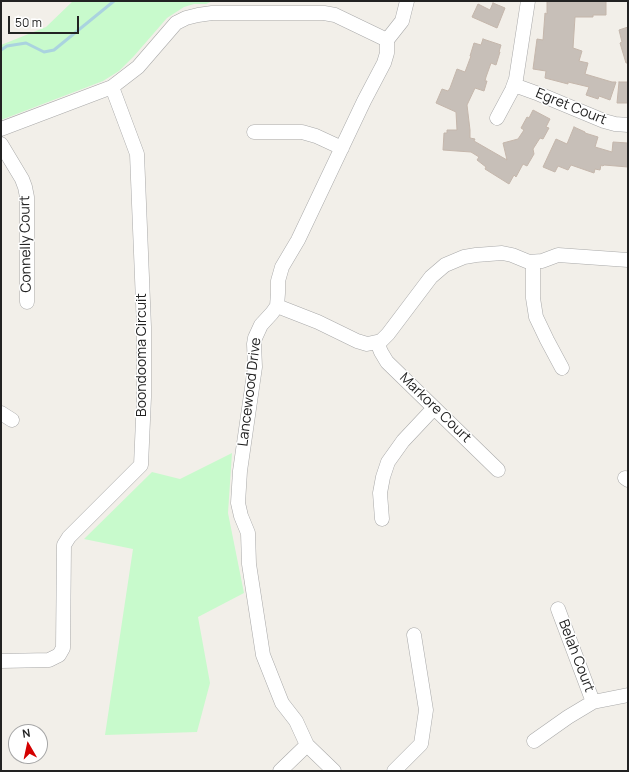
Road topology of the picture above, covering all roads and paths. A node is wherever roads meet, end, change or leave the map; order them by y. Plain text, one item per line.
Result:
1 (407, 1) edge
2 (528, 1) edge
3 (387, 40) junction
4 (514, 85) junction
5 (112, 87) junction
6 (497, 118) dead end
7 (628, 125) edge
8 (1, 129) edge
9 (254, 132) dead end
10 (1, 144) edge
11 (342, 148) junction
12 (628, 260) edge
13 (533, 262) junction
14 (27, 302) dead end
15 (277, 306) junction
16 (377, 342) junction
17 (562, 368) dead end
18 (434, 408) junction
19 (498, 470) dead end
20 (382, 518) dead end
21 (558, 609) dead end
22 (414, 636) dead end
23 (1, 662) edge
24 (628, 695) edge
25 (594, 702) junction
26 (534, 741) dead end
27 (307, 745) junction
28 (280, 771) edge
29 (334, 771) edge
30 (394, 771) edge

1 - 3 street
2 - 4 street
3 - 5 street
3 - 11 street
4 - 6 street
4 - 7 street, Egret Court
5 - 8 street
5 - 23 street, Boondooma Circuit
9 - 11 street
10 - 14 street, Connelly Court
11 - 15 street
12 - 13 street
13 - 16 street
13 - 17 street
15 - 16 street
15 - 27 street, Lancewood Drive
16 - 18 street, Markore Court
18 - 19 street, Markore Court
18 - 20 street
21 - 25 street, Belah Court
22 - 30 street
24 - 25 street
25 - 26 street
27 - 28 street
27 - 29 street, Lancewood Drive

